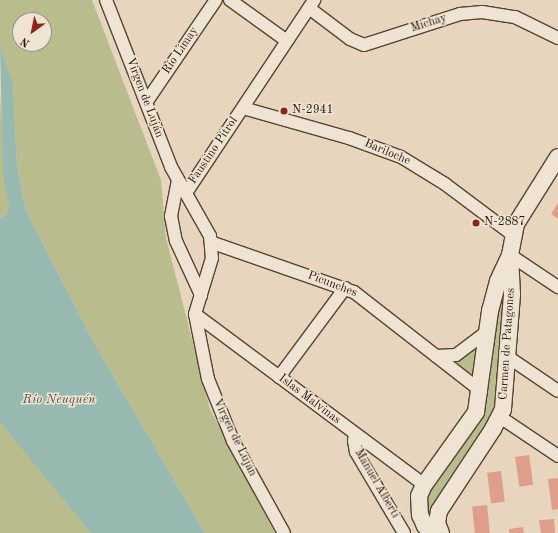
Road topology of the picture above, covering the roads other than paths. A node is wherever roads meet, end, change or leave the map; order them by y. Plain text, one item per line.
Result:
1 (106, 0) edge
2 (216, 0) edge
3 (230, 0) edge
4 (312, 4) edge
5 (558, 38) edge
6 (287, 41) junction
7 (147, 102) junction
8 (243, 108) junction
9 (558, 157) edge
10 (178, 180) junction
11 (186, 193) junction
12 (513, 235) junction
13 (213, 243) junction
14 (510, 255) junction
15 (558, 287) edge
16 (345, 288) junction
17 (201, 295) junction
18 (195, 314) junction
19 (488, 331) junction
20 (436, 356) junction
21 (508, 357) junction
22 (279, 377) junction
23 (481, 391) junction
24 (558, 391) edge
25 (500, 417) junction
26 (355, 434) junction
27 (558, 456) edge
28 (424, 485) junction
29 (284, 533) edge
30 (404, 533) edge
31 (433, 533) edge
32 (441, 533) edge

1 - 7 street, Virgen de Luján
2 - 7 street, Río Limay
3 - 6 street
4 - 5 street, Michay
4 - 6 street, Faustino Pitrol
6 - 8 street, Faustino Pitrol
7 - 10 street, Virgen de Luján
8 - 11 street, Faustino Pitrol
8 - 12 street, Bariloche
9 - 12 main road, Carmen de Patagones
10 - 11 street, Virgen de Luján
10 - 17 street
11 - 13 street, Faustino Pitrol
12 - 14 main road, Carmen de Patagones
13 - 16 street, Picunches
13 - 17 street
14 - 15 street
14 - 19 main road, Carmen de Patagones
14 - 21 main road, Carmen de Patagones
16 - 20 street, Picunches
16 - 22 street
17 - 18 street
18 - 22 street, Islas Malvinas
18 - 29 street, Virgen de Luján
19 - 20 street
19 - 23 main road, Carmen de Patagones
20 - 23 street, Picunches
21 - 24 street
21 - 25 main road, Carmen de Patagones
22 - 26 street, Islas Malvinas
23 - 28 main road, Carmen de Patagones
25 - 27 street
25 - 32 main road, Carmen de Patagones
26 - 28 street, Islas Malvinas
26 - 30 street, Manuel Alberti
28 - 31 main road, Carmen de Patagones

